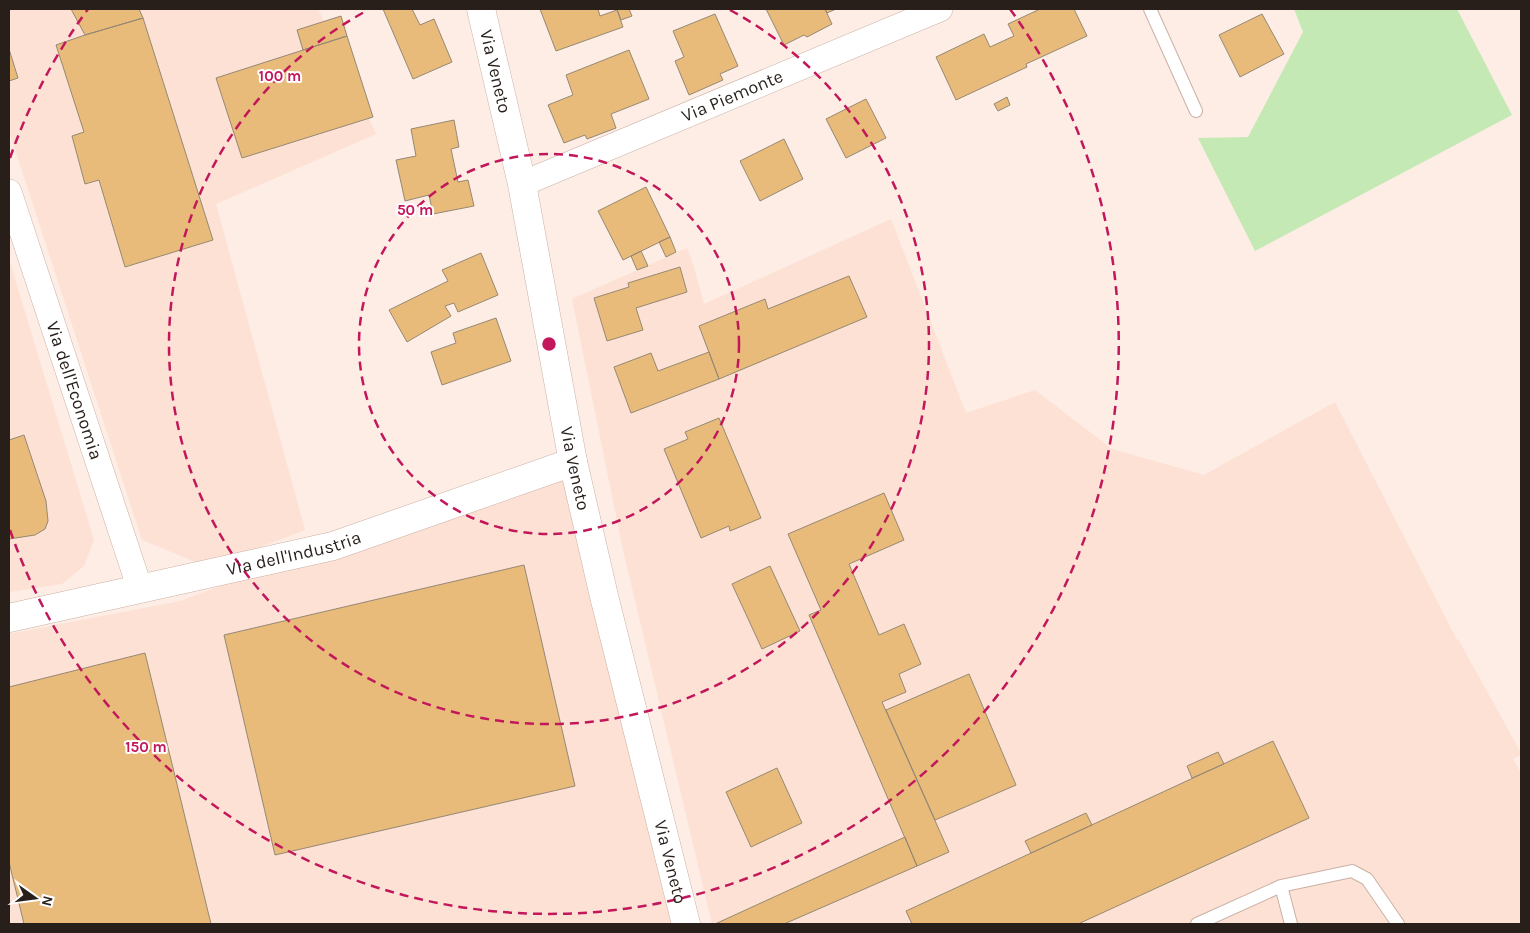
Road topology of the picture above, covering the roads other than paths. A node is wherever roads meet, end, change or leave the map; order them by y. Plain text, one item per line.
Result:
1 (481, 9) edge
2 (940, 9) edge
3 (1150, 9) edge
4 (1196, 111) dead end
5 (522, 184) junction
6 (9, 192) edge
7 (573, 462) junction
8 (140, 589) junction
9 (9, 618) edge
10 (1282, 886) junction
11 (686, 924) edge
12 (1197, 924) edge
13 (1291, 924) edge
14 (1398, 924) edge

1 - 5 street, Via Veneto
2 - 5 street, Via Piemonte
3 - 4 lane
5 - 7 street, Via Veneto
6 - 8 street, Via dell'Economia
7 - 8 street, Via dell'Industria
7 - 11 street, Via Veneto
8 - 9 street, Via dell'Industria
10 - 12 lane
10 - 13 lane
10 - 14 lane

